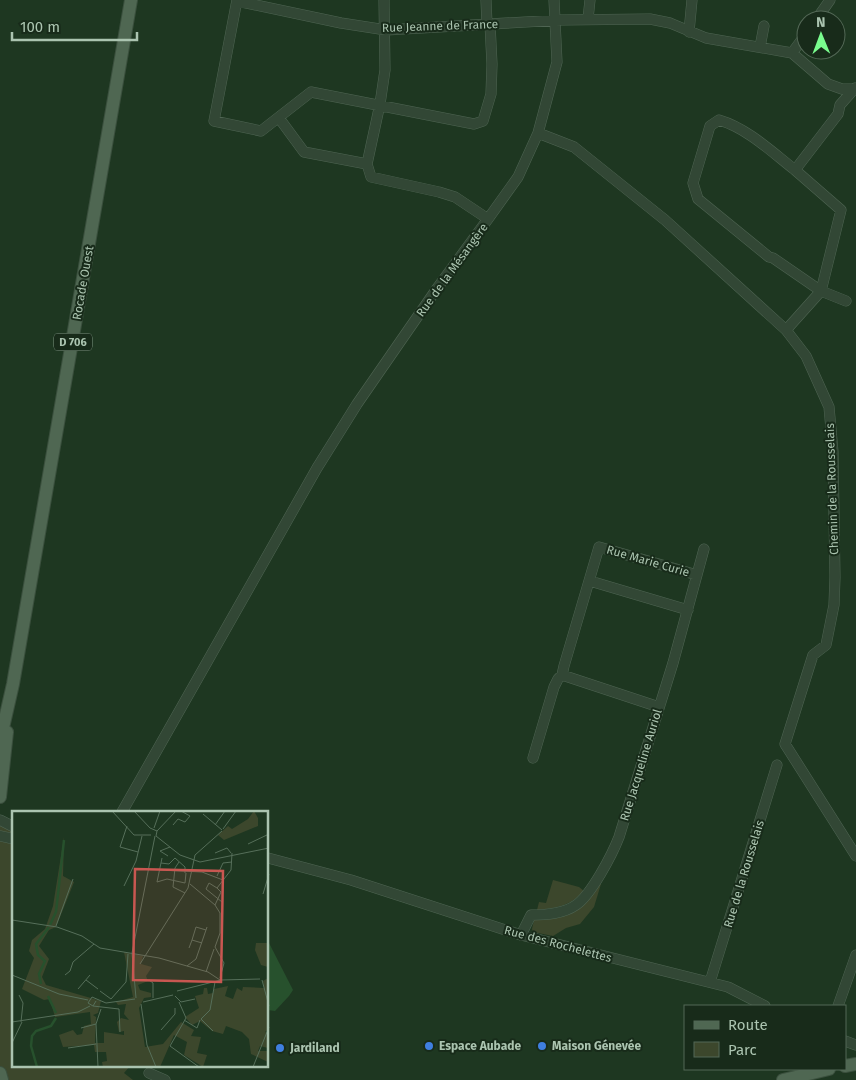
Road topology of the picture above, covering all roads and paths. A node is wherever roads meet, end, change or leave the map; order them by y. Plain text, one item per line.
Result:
1 (131, 0) edge
2 (237, 0) edge
3 (384, 0) edge
4 (486, 0) edge
5 (554, 0) edge
6 (590, 0) edge
7 (692, 0) edge
8 (588, 19) junction
9 (556, 20) junction
10 (489, 24) junction
11 (764, 26) dead end
12 (386, 30) junction
13 (689, 32) junction
14 (760, 47) junction
15 (796, 48) edge
16 (792, 54) junction
17 (855, 88) edge
18 (380, 104) junction
19 (279, 118) junction
20 (538, 132) junction
21 (367, 164) junction
22 (795, 170) junction
23 (488, 220) junction
24 (821, 291) junction
25 (846, 301) dead end
26 (786, 330) junction
27 (704, 549) dead end
28 (697, 575) junction
29 (590, 581) junction
30 (688, 610) junction
31 (562, 675) junction
32 (13, 684) junction
33 (658, 707) junction
34 (0, 742) edge
35 (533, 758) dead end
36 (777, 765) dead end
37 (0, 796) edge
38 (123, 811) edge
39 (0, 820) edge
40 (12, 826) edge
41 (856, 856) edge
42 (269, 858) edge
43 (521, 935) junction
44 (856, 955) edge
45 (710, 982) junction
46 (763, 1005) edge
47 (838, 1005) edge
48 (826, 1070) edge
49 (0, 1073) edge
50 (149, 1073) dead end
51 (788, 1079) edge
52 (2, 1080) edge
53 (165, 1080) edge

1 - 32 main road, Rocade Ouest / D 706
2 - 12 street, Rue Jeanne de France
2 - 19 street
3 - 12 street
4 - 10 street
5 - 9 street, Rue de la Mésangère
6 - 8 street
7 - 13 street
8 - 9 street, Rue Jeanne de France
8 - 13 street, Rue Jeanne de France
9 - 10 street, Rue Jeanne de France
9 - 20 street, Rue de la Mésangère
10 - 12 street, Rue Jeanne de France
10 - 18 street
11 - 14 street
12 - 18 street
13 - 14 street, Rue Jeanne de France
14 - 16 street, Rue Jeanne de France
15 - 16 street
16 - 17 street
17 - 22 street
18 - 19 street
18 - 21 street
19 - 21 street
20 - 23 street, Rue de la Mésangère
20 - 26 street, Chemin de la Rousselais
21 - 23 street
22 - 24 street
22 - 24 street
23 - 38 street, Rue de la Mésangère
24 - 25 street
24 - 26 street
26 - 41 street, Chemin de la Rousselais
27 - 28 street, Rue Jacqueline Auriol
28 - 29 street, Rue Marie Curie
28 - 30 street, Rue Jacqueline Auriol
29 - 30 street
29 - 31 street
30 - 33 street, Rue Jacqueline Auriol
31 - 33 street
31 - 35 street
32 - 34 main road, Rocade Ouest / D 706
32 - 37 main road, Rocade Ouest / D 706
33 - 43 street, Rue Jacqueline Auriol
36 - 45 street, Rue de la Rousselais
39 - 40 street
42 - 43 street, Rue des Rochelettes
43 - 45 street, Rue des Rochelettes
44 - 47 street
45 - 46 street, Rue des Rochelettes
48 - 51 main road
49 - 52 main road
50 - 53 street

